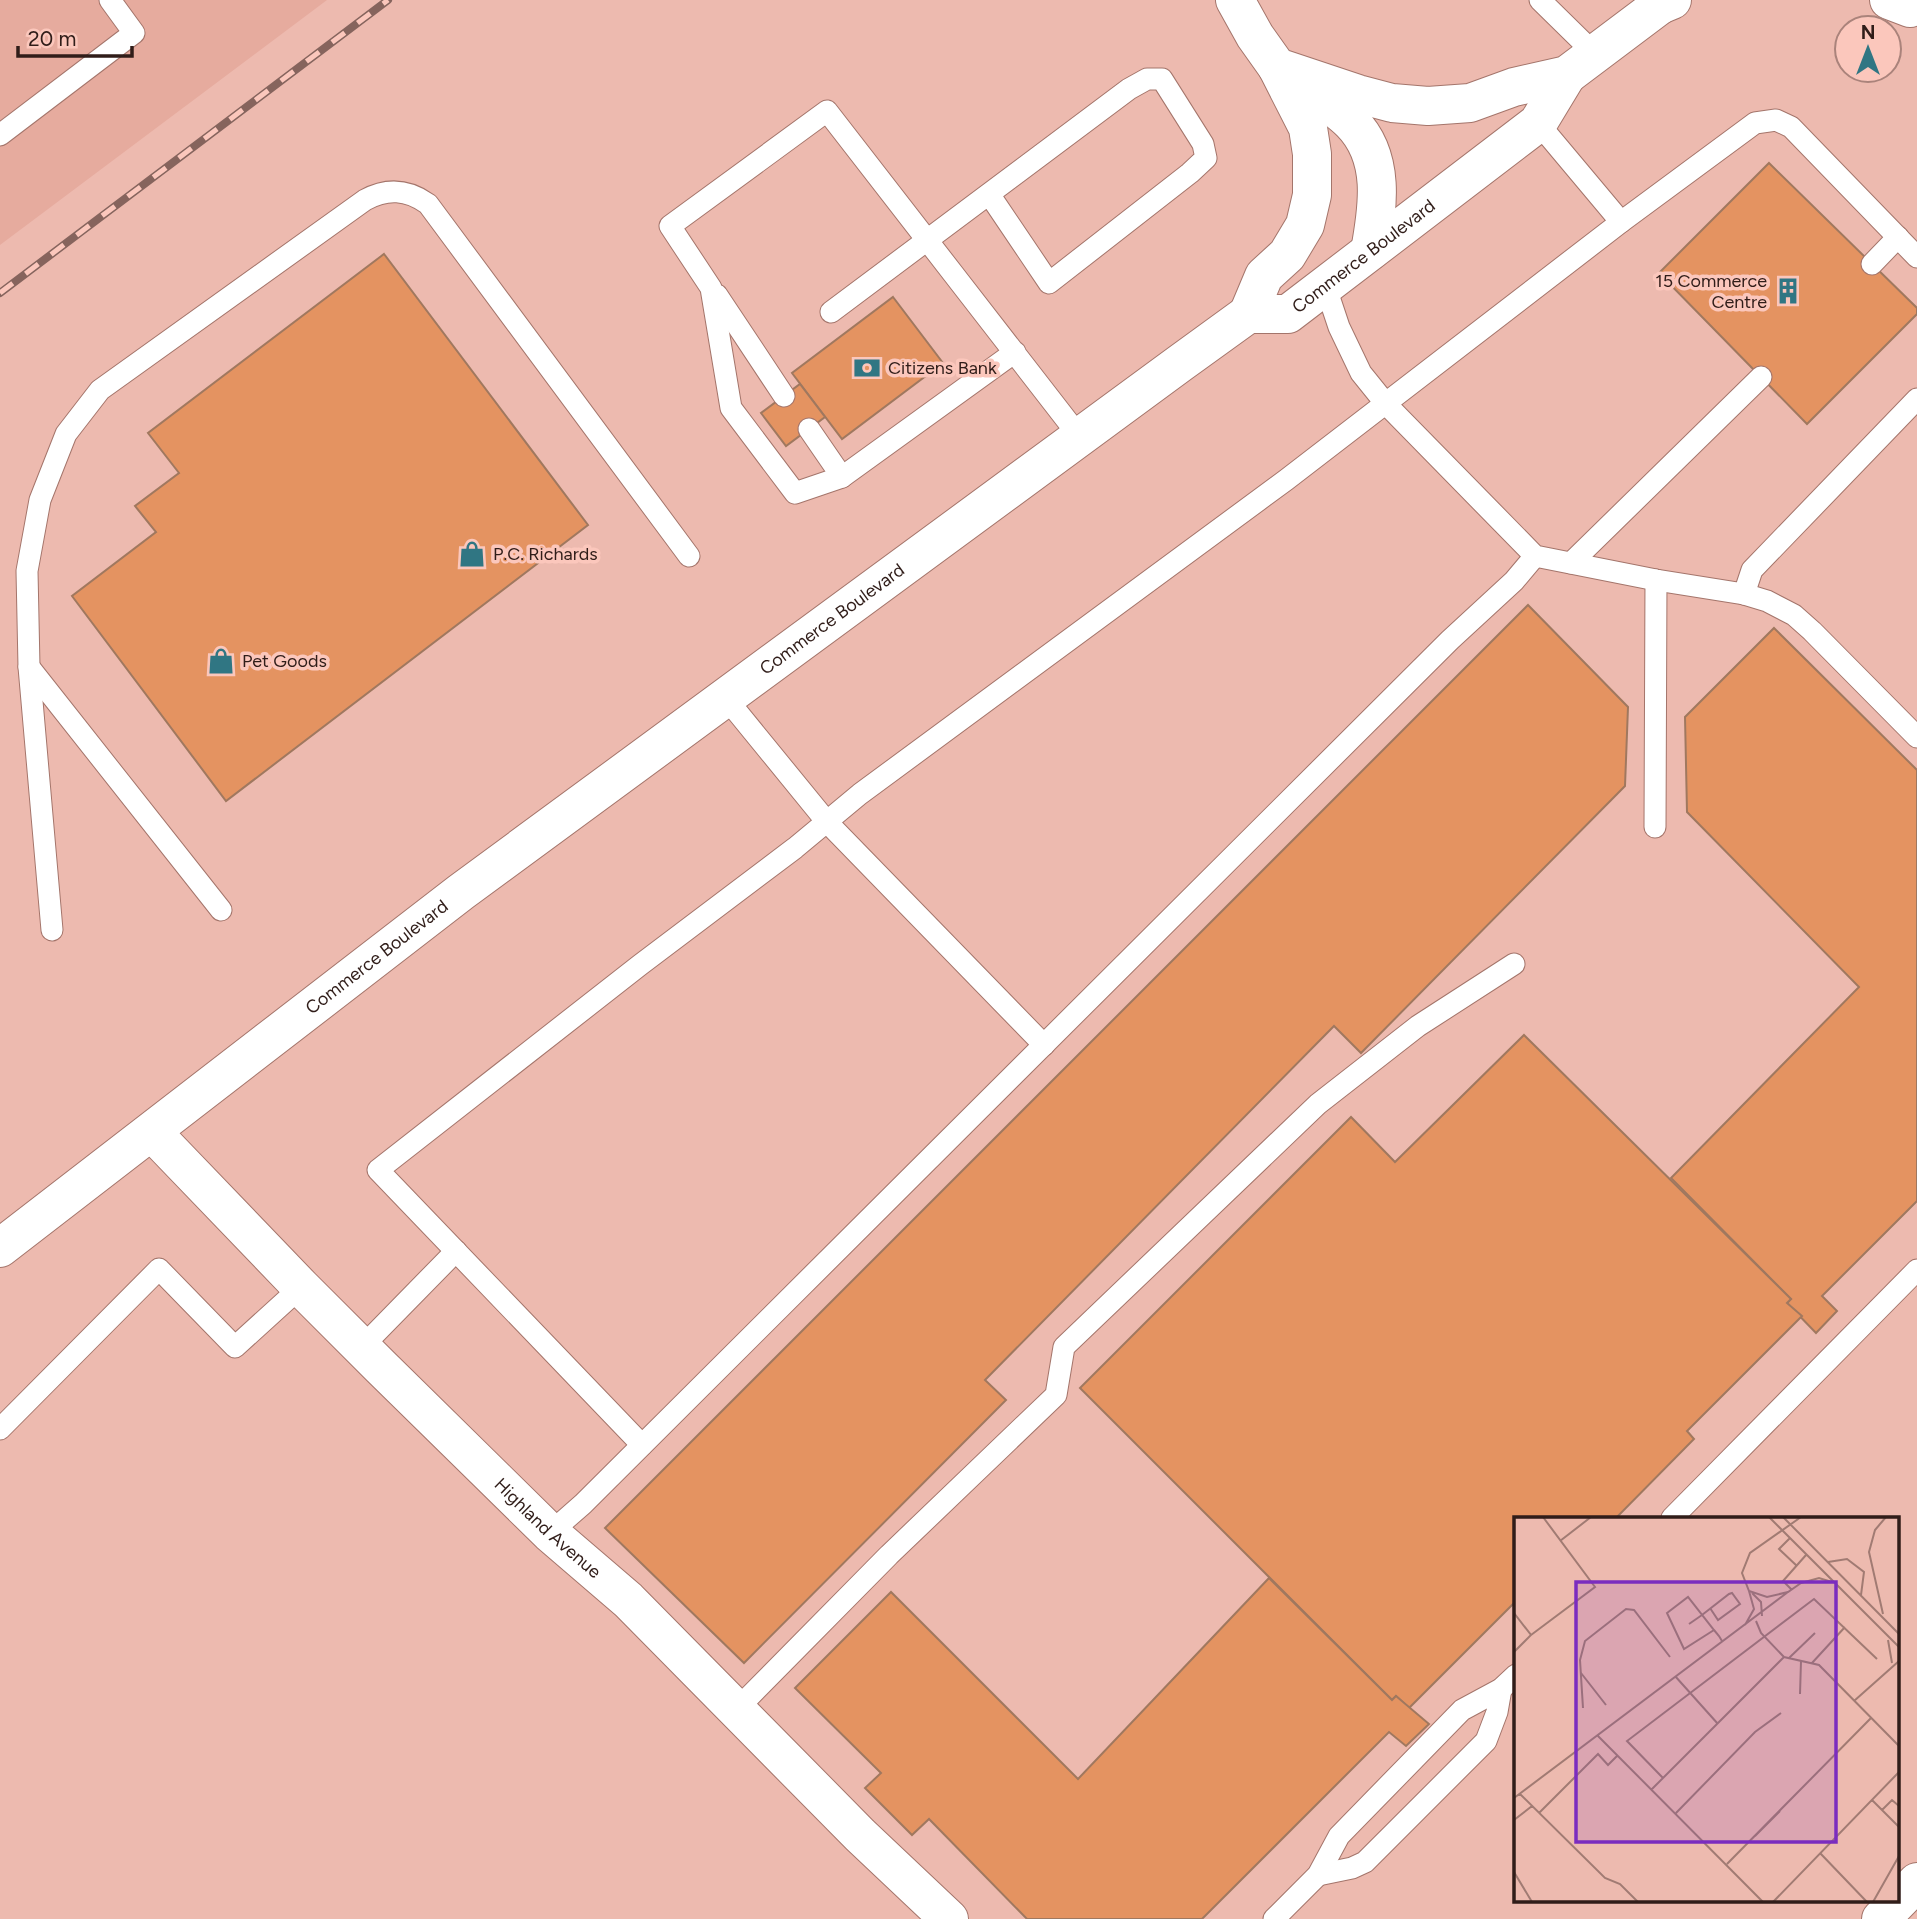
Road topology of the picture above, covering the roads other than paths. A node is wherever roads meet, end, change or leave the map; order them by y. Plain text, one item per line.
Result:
1 (110, 0) edge
2 (1236, 0) edge
3 (1540, 0) edge
4 (1665, 2) edge
5 (1581, 65) junction
6 (1277, 67) junction
7 (1538, 123) junction
8 (0, 135) edge
9 (989, 194) junction
10 (1621, 222) junction
11 (1898, 237) junction
12 (927, 240) junction
13 (1370, 251) junction
14 (1917, 257) edge
15 (1872, 264) dead end
16 (1325, 285) junction
17 (712, 288) junction
18 (831, 312) dead end
19 (1248, 314) junction
20 (1015, 352) junction
21 (1761, 377) dead end
22 (784, 396) dead end
23 (1917, 399) edge
24 (1386, 404) junction
25 (809, 429) dead end
26 (1079, 436) junction
27 (842, 477) junction
28 (689, 556) dead end
29 (1535, 556) junction
30 (1572, 563) junction
31 (1656, 580) junction
32 (1744, 594) junction
33 (29, 667) junction
34 (725, 696) junction
35 (1917, 737) edge
36 (827, 822) junction
37 (1656, 827) dead end
38 (221, 910) dead end
39 (52, 930) dead end
40 (1514, 964) dead end
41 (1044, 1045) junction
42 (152, 1132) junction
43 (0, 1248) edge
44 (456, 1251) junction
45 (1917, 1270) edge
46 (301, 1287) junction
47 (362, 1347) junction
48 (0, 1429) edge
49 (642, 1445) junction
50 (1673, 1517) edge
51 (550, 1533) junction
52 (1509, 1682) edge
53 (737, 1709) junction
54 (1318, 1875) junction
55 (1917, 1882) edge
56 (1899, 1900) edge
57 (1898, 1902) edge
58 (949, 1919) edge
59 (1274, 1919) edge
60 (1881, 1919) edge

1 - 8 lane
2 - 6 street
3 - 5 lane
4 - 5 street, Commerce Boulevard
5 - 6 street
5 - 7 street, Commerce Boulevard
6 - 13 street
6 - 19 street
7 - 10 lane
7 - 13 street, Commerce Boulevard
9 - 9 lane
9 - 12 lane
10 - 11 lane
10 - 24 lane
11 - 14 lane
11 - 15 lane
12 - 17 lane
12 - 18 lane
12 - 20 lane
13 - 16 street, Commerce Boulevard
16 - 19 street, Commerce Boulevard
16 - 24 lane
17 - 22 lane
17 - 27 lane
19 - 26 street, Commerce Boulevard
20 - 26 lane
20 - 27 lane
21 - 30 lane
23 - 32 lane
24 - 29 lane
24 - 36 lane
25 - 27 lane
26 - 34 street, Commerce Boulevard
28 - 33 lane
29 - 30 lane
29 - 41 lane
30 - 31 lane
31 - 32 lane
31 - 37 lane
32 - 35 lane
33 - 38 lane
33 - 39 lane
34 - 36 lane
34 - 42 street, Commerce Boulevard
36 - 41 lane
36 - 44 lane
40 - 53 lane
41 - 49 lane
42 - 43 street, Commerce Boulevard
42 - 46 street, Highland Avenue
44 - 47 lane
44 - 49 lane
45 - 50 lane
46 - 47 street, Highland Avenue
46 - 48 lane
47 - 51 street, Highland Avenue
49 - 51 lane
51 - 53 street, Highland Avenue
52 - 54 lane
52 - 54 lane
53 - 58 street, Highland Avenue
54 - 59 lane
55 - 56 street
57 - 60 street

